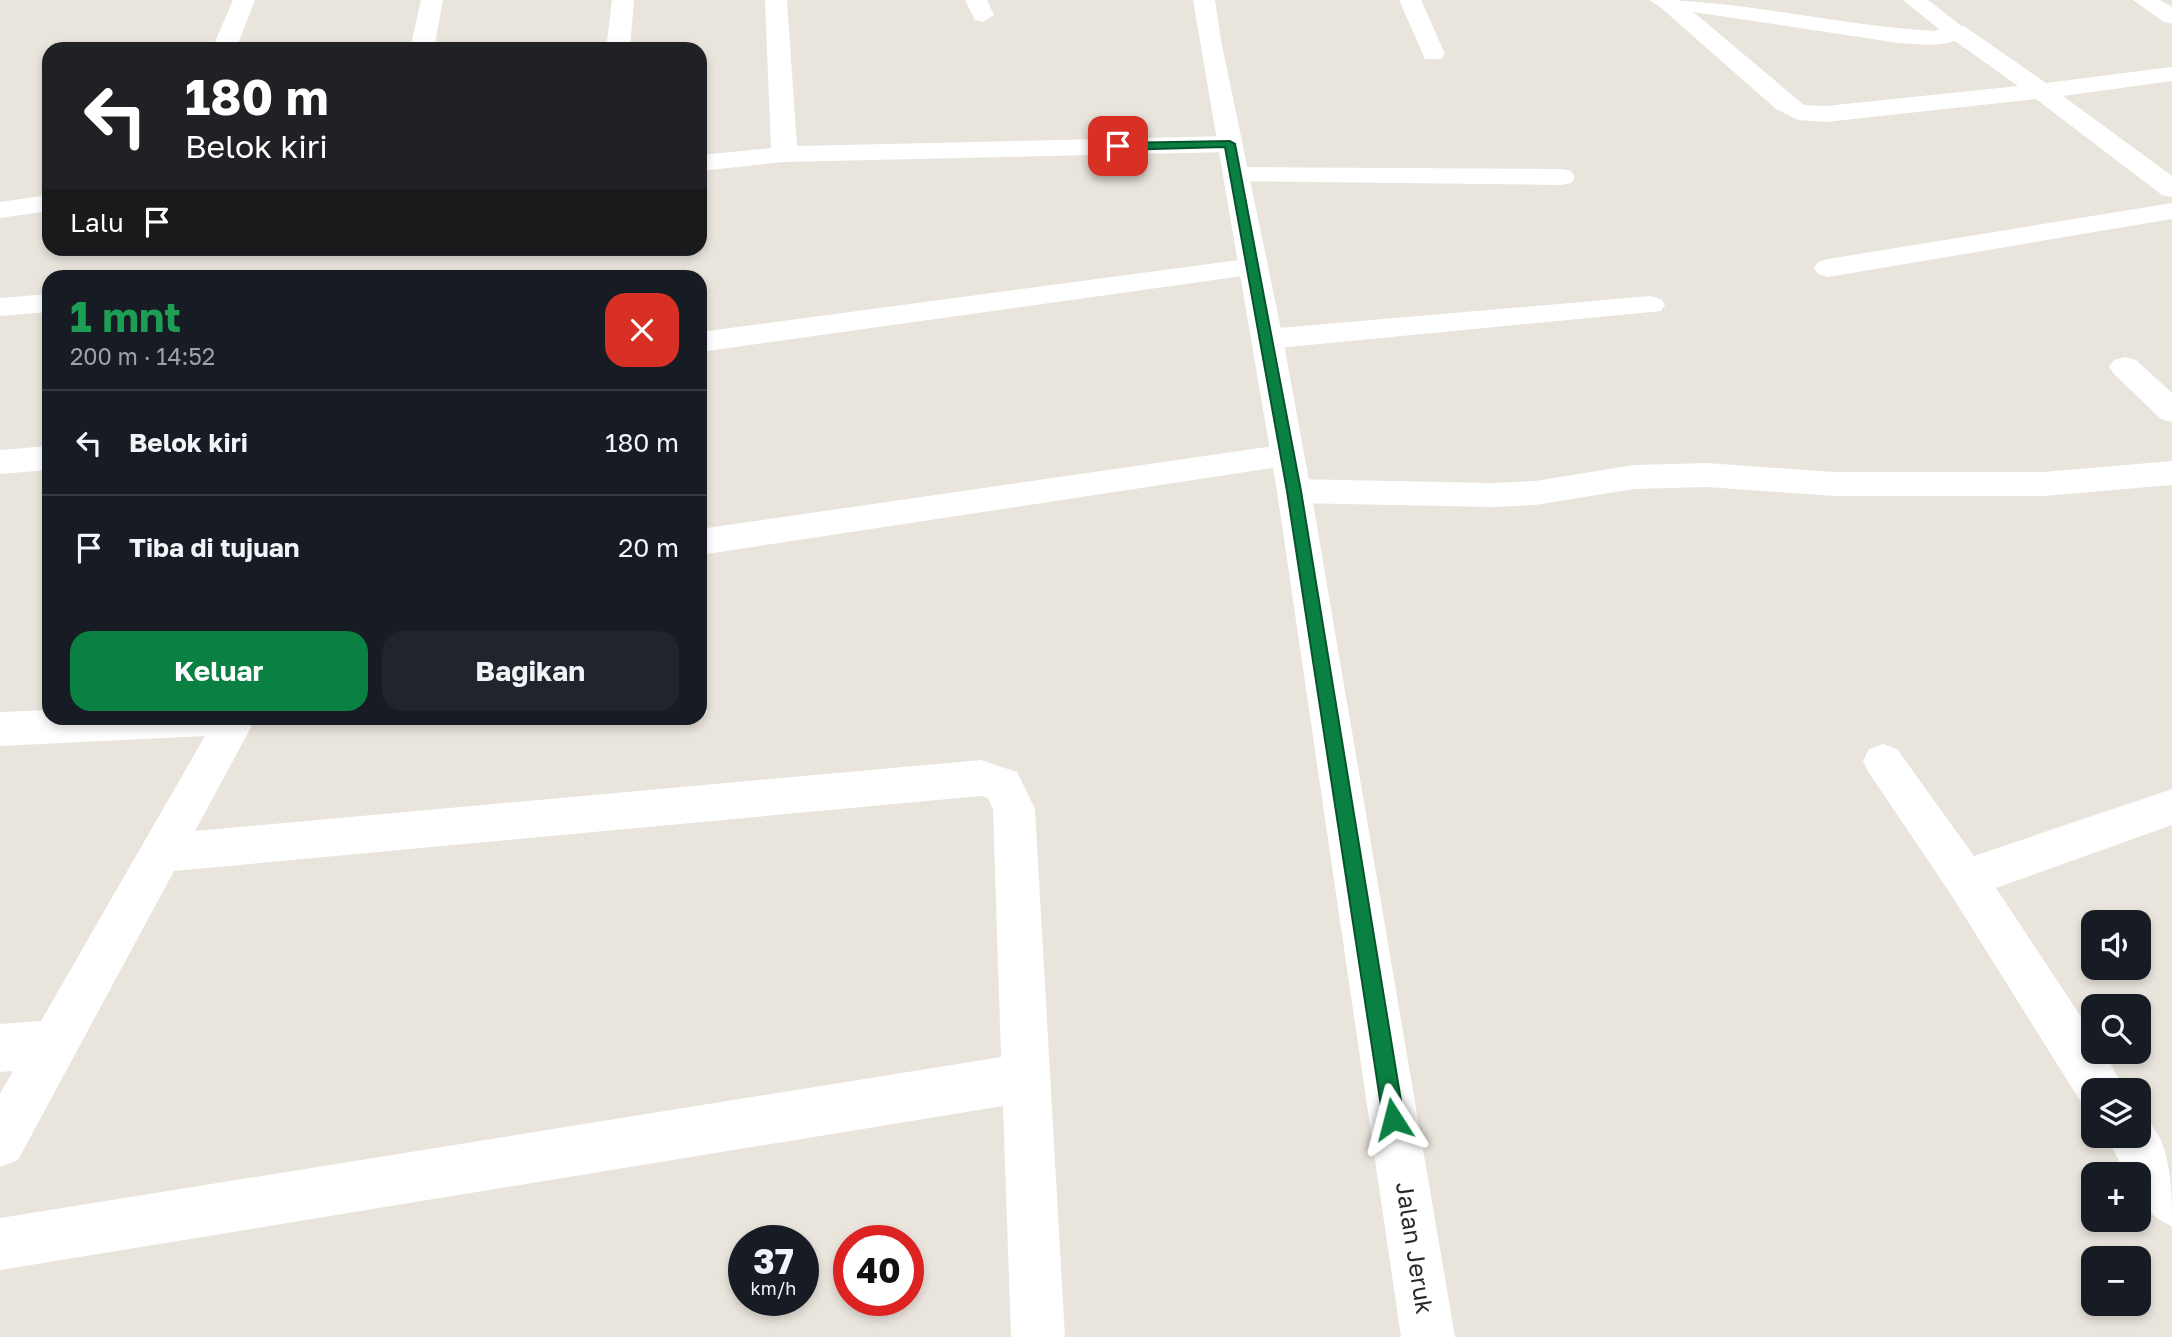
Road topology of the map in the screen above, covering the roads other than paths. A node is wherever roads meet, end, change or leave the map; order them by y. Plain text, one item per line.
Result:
1 (244, 0) edge
2 (432, 0) edge
3 (622, 0) edge
4 (775, 0) edge
5 (1204, 0) edge
6 (1410, 0) edge
7 (1914, 0) edge
8 (2144, 0) edge
9 (1663, 1) edge
10 (2172, 17) edge
11 (1956, 31) junction
12 (227, 42) edge
13 (423, 42) edge
14 (619, 42) edge
15 (1433, 54) dead end
16 (2172, 74) edge
17 (2041, 91) junction
18 (784, 154) junction
19 (1233, 160) junction
20 (707, 162) edge
21 (1562, 177) dead end
22 (2172, 189) edge
23 (42, 204) edge
24 (0, 210) edge
25 (2172, 211) edge
26 (1254, 267) junction
27 (1828, 268) dead end
28 (42, 304) edge
29 (1650, 305) dead end
30 (0, 307) edge
31 (1268, 339) junction
32 (707, 341) edge
33 (2125, 367) dead end
34 (2172, 411) edge
35 (42, 458) edge
36 (0, 461) edge
37 (2172, 473) edge
38 (1291, 474) junction
39 (707, 541) edge
40 (98, 725) edge
41 (231, 725) edge
42 (0, 730) edge
43 (1883, 761) dead end
44 (2172, 807) edge
45 (161, 853) junction
46 (1965, 879) junction
47 (54, 1044) junction
48 (0, 1048) edge
49 (1024, 1078) junction
50 (2093, 1078) edge
51 (0, 1142) edge
52 (2139, 1148) edge
53 (2172, 1200) edge
54 (0, 1244) edge
55 (1038, 1337) edge
56 (1428, 1337) edge

1 - 12 street
2 - 13 street
3 - 14 street
4 - 18 street
5 - 19 street, Jalan Jeruk
6 - 15 street
7 - 11 street
8 - 10 street
9 - 11 street
9 - 17 street
11 - 17 street
16 - 17 street
17 - 22 street
18 - 19 street
18 - 20 street
19 - 21 street
19 - 26 street, Jalan Jeruk
23 - 24 street
25 - 27 street
26 - 31 street, Jalan Jeruk
26 - 32 street
28 - 30 street
29 - 31 street
31 - 38 street, Jalan Jeruk
33 - 34 street
35 - 36 street
37 - 38 street
38 - 39 street
38 - 56 street, Jalan Jeruk
40 - 42 street
41 - 45 street
43 - 46 street
44 - 46 street
45 - 47 street
45 - 49 street
46 - 50 street
47 - 48 street
47 - 51 street
49 - 54 street
49 - 55 street
52 - 53 street

